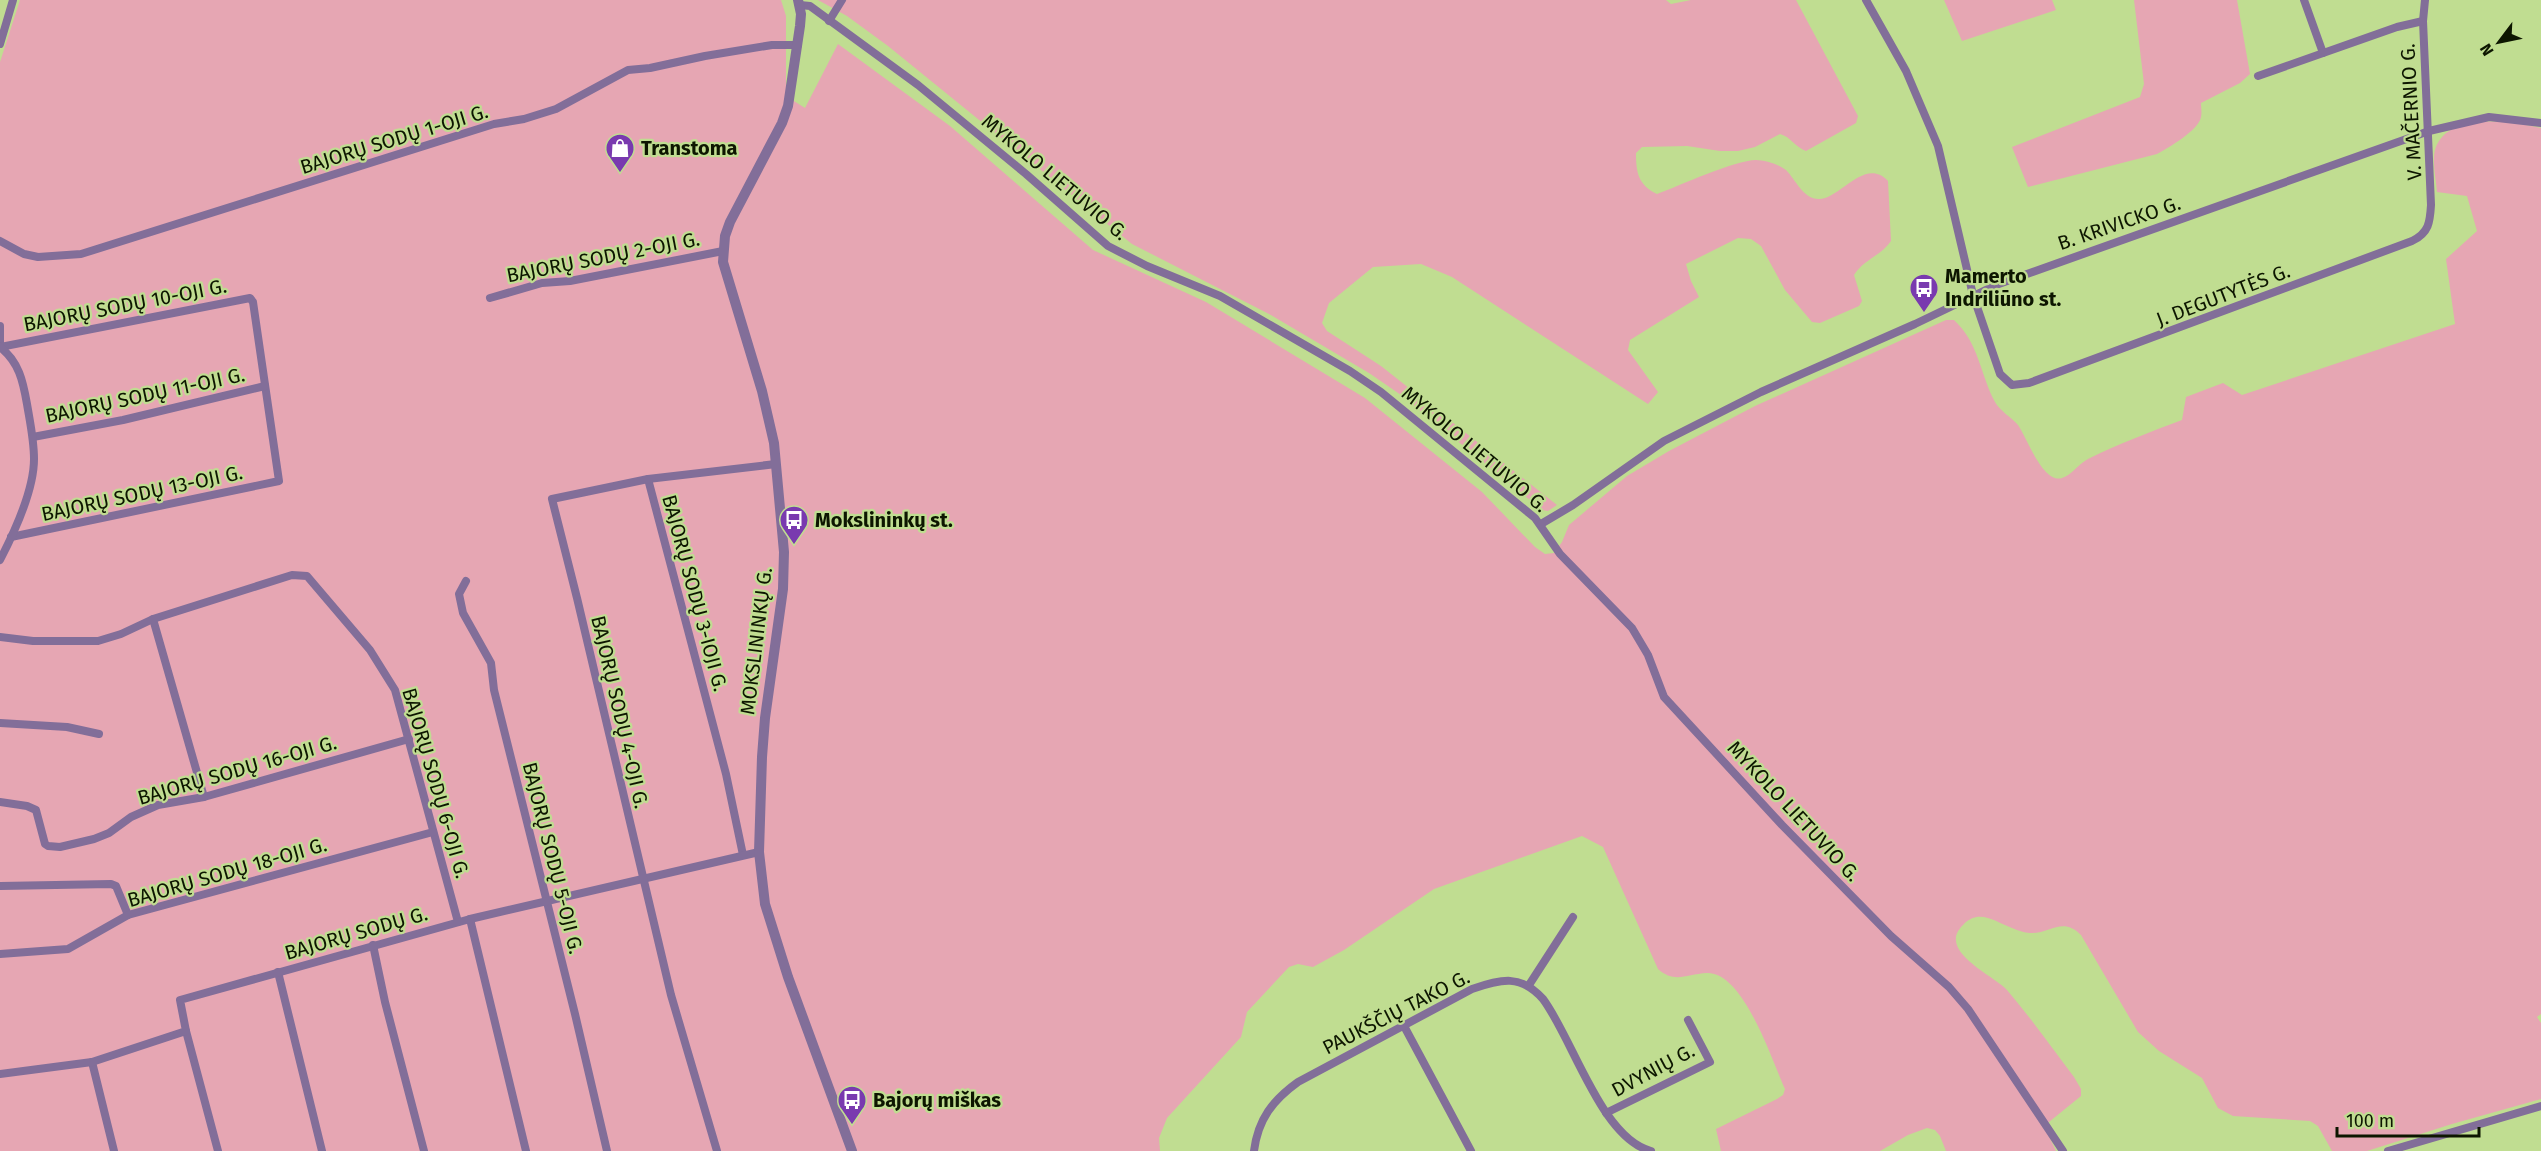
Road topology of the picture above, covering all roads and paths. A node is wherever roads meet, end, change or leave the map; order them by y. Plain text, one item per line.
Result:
1 (13, 0) edge
2 (842, 0) edge
3 (1866, 0) edge
4 (2304, 0) edge
5 (2425, 0) edge
6 (799, 2) edge
7 (829, 21) junction
8 (2423, 21) junction
9 (0, 44) edge
10 (798, 45) junction
11 (2323, 53) junction
12 (2258, 76) dead end
13 (2541, 123) edge
14 (2429, 131) junction
15 (2430, 223) joint
16 (0, 241) edge
17 (723, 251) junction
18 (1973, 295) junction
19 (490, 298) dead end
20 (0, 326) edge
21 (0, 347) edge
22 (265, 386) junction
23 (33, 437) junction
24 (776, 464) junction
25 (648, 479) junction
26 (279, 481) joint
27 (1541, 524) junction
28 (11, 537) junction
29 (0, 560) edge
30 (466, 580) dead end
31 (153, 619) junction
32 (0, 637) edge
33 (0, 723) edge
34 (99, 735) dead end
35 (409, 739) junction
36 (204, 797) junction
37 (0, 802) edge
38 (433, 832) junction
39 (759, 852) junction
40 (743, 855) junction
41 (642, 879) junction
42 (0, 886) edge
43 (546, 901) junction
44 (128, 915) junction
45 (1572, 916) dead end
46 (470, 919) junction
47 (458, 922) junction
48 (374, 945) junction
49 (0, 954) edge
50 (278, 972) junction
51 (1529, 985) junction
52 (1688, 1020) dead end
53 (1404, 1026) junction
54 (186, 1031) junction
55 (92, 1062) junction
56 (0, 1074) edge
57 (2541, 1106) edge
58 (1606, 1113) junction
59 (114, 1151) edge
60 (218, 1151) edge
61 (322, 1151) edge
62 (424, 1151) edge
63 (526, 1151) edge
64 (607, 1151) edge
65 (717, 1151) edge
66 (852, 1151) edge
67 (1254, 1151) edge
68 (1471, 1151) edge
69 (1652, 1151) edge
70 (2063, 1151) edge
71 (2388, 1151) edge

1 - 9 street
2 - 7 street
3 - 18 street
4 - 11 street
5 - 8 street, V. MAČERNIO G.
6 - 7 street, MYKOLO LIETUVIO G.
6 - 10 street, MOKSLININKŲ G.
7 - 27 street, MYKOLO LIETUVIO G.
8 - 11 street
8 - 14 street, V. MAČERNIO G.
10 - 16 street, BAJORŲ SODŲ 1-OJI G.
10 - 17 street, MOKSLININKŲ G.
11 - 12 street
13 - 14 street, B. KRIVICKO G.
14 - 15 street, V. MAČERNIO G.
14 - 18 street, B. KRIVICKO G.
15 - 18 street, J. DEGUTYTĖS G.
17 - 19 street, BAJORŲ SODŲ 2-OJI G.
17 - 24 street, MOKSLININKŲ G.
18 - 27 street, B. KRIVICKO G.
20 - 21 street
21 - 22 street, BAJORŲ SODŲ 10-OJI G.
21 - 23 street
22 - 23 street, BAJORŲ SODŲ 11-OJI G.
22 - 26 street, BAJORŲ SODŲ 10-OJI G.
23 - 28 street
24 - 25 street, BAJORŲ SODŲ 4-OJI G.
24 - 39 street, MOKSLININKŲ G.
25 - 40 street, BAJORŲ SODŲ 3-IOJI G.
25 - 41 street, BAJORŲ SODŲ 4-OJI G.
26 - 28 street, BAJORŲ SODŲ 13-OJI G.
27 - 70 street, MYKOLO LIETUVIO G.
28 - 29 street
30 - 43 street, BAJORŲ SODŲ 5-OJI G.
31 - 32 street
31 - 35 street, BAJORŲ SODŲ 6-OJI G.
31 - 36 street
33 - 34 street
35 - 36 street, BAJORŲ SODŲ 16-OJI G.
35 - 38 street, BAJORŲ SODŲ 6-OJI G.
36 - 37 street, BAJORŲ SODŲ 16-OJI G.
38 - 44 street, BAJORŲ SODŲ 18-OJI G.
38 - 47 street, BAJORŲ SODŲ 6-OJI G.
39 - 40 street, BAJORŲ SODŲ G.
39 - 66 street, MOKSLININKŲ G.
40 - 41 street, BAJORŲ SODŲ G.
41 - 43 street, BAJORŲ SODŲ G.
41 - 65 street, BAJORŲ SODŲ 4-OJI G.
42 - 44 street
43 - 46 street, BAJORŲ SODŲ G.
43 - 64 street, BAJORŲ SODŲ 5-OJI G.
44 - 49 street, BAJORŲ SODŲ 18-OJI G.
45 - 51 street
46 - 47 street, BAJORŲ SODŲ G.
46 - 63 street
47 - 48 street, BAJORŲ SODŲ G.
48 - 50 street, BAJORŲ SODŲ G.
48 - 62 street
50 - 54 street, BAJORŲ SODŲ G.
50 - 61 street
51 - 53 street, PAUKŠČIŲ TAKO G.
51 - 58 street
52 - 58 street, DVYNIŲ G.
53 - 67 street, PAUKŠČIŲ TAKO G.
53 - 68 street
54 - 55 street
54 - 60 street
55 - 56 street
55 - 59 street
57 - 71 street
58 - 69 street

